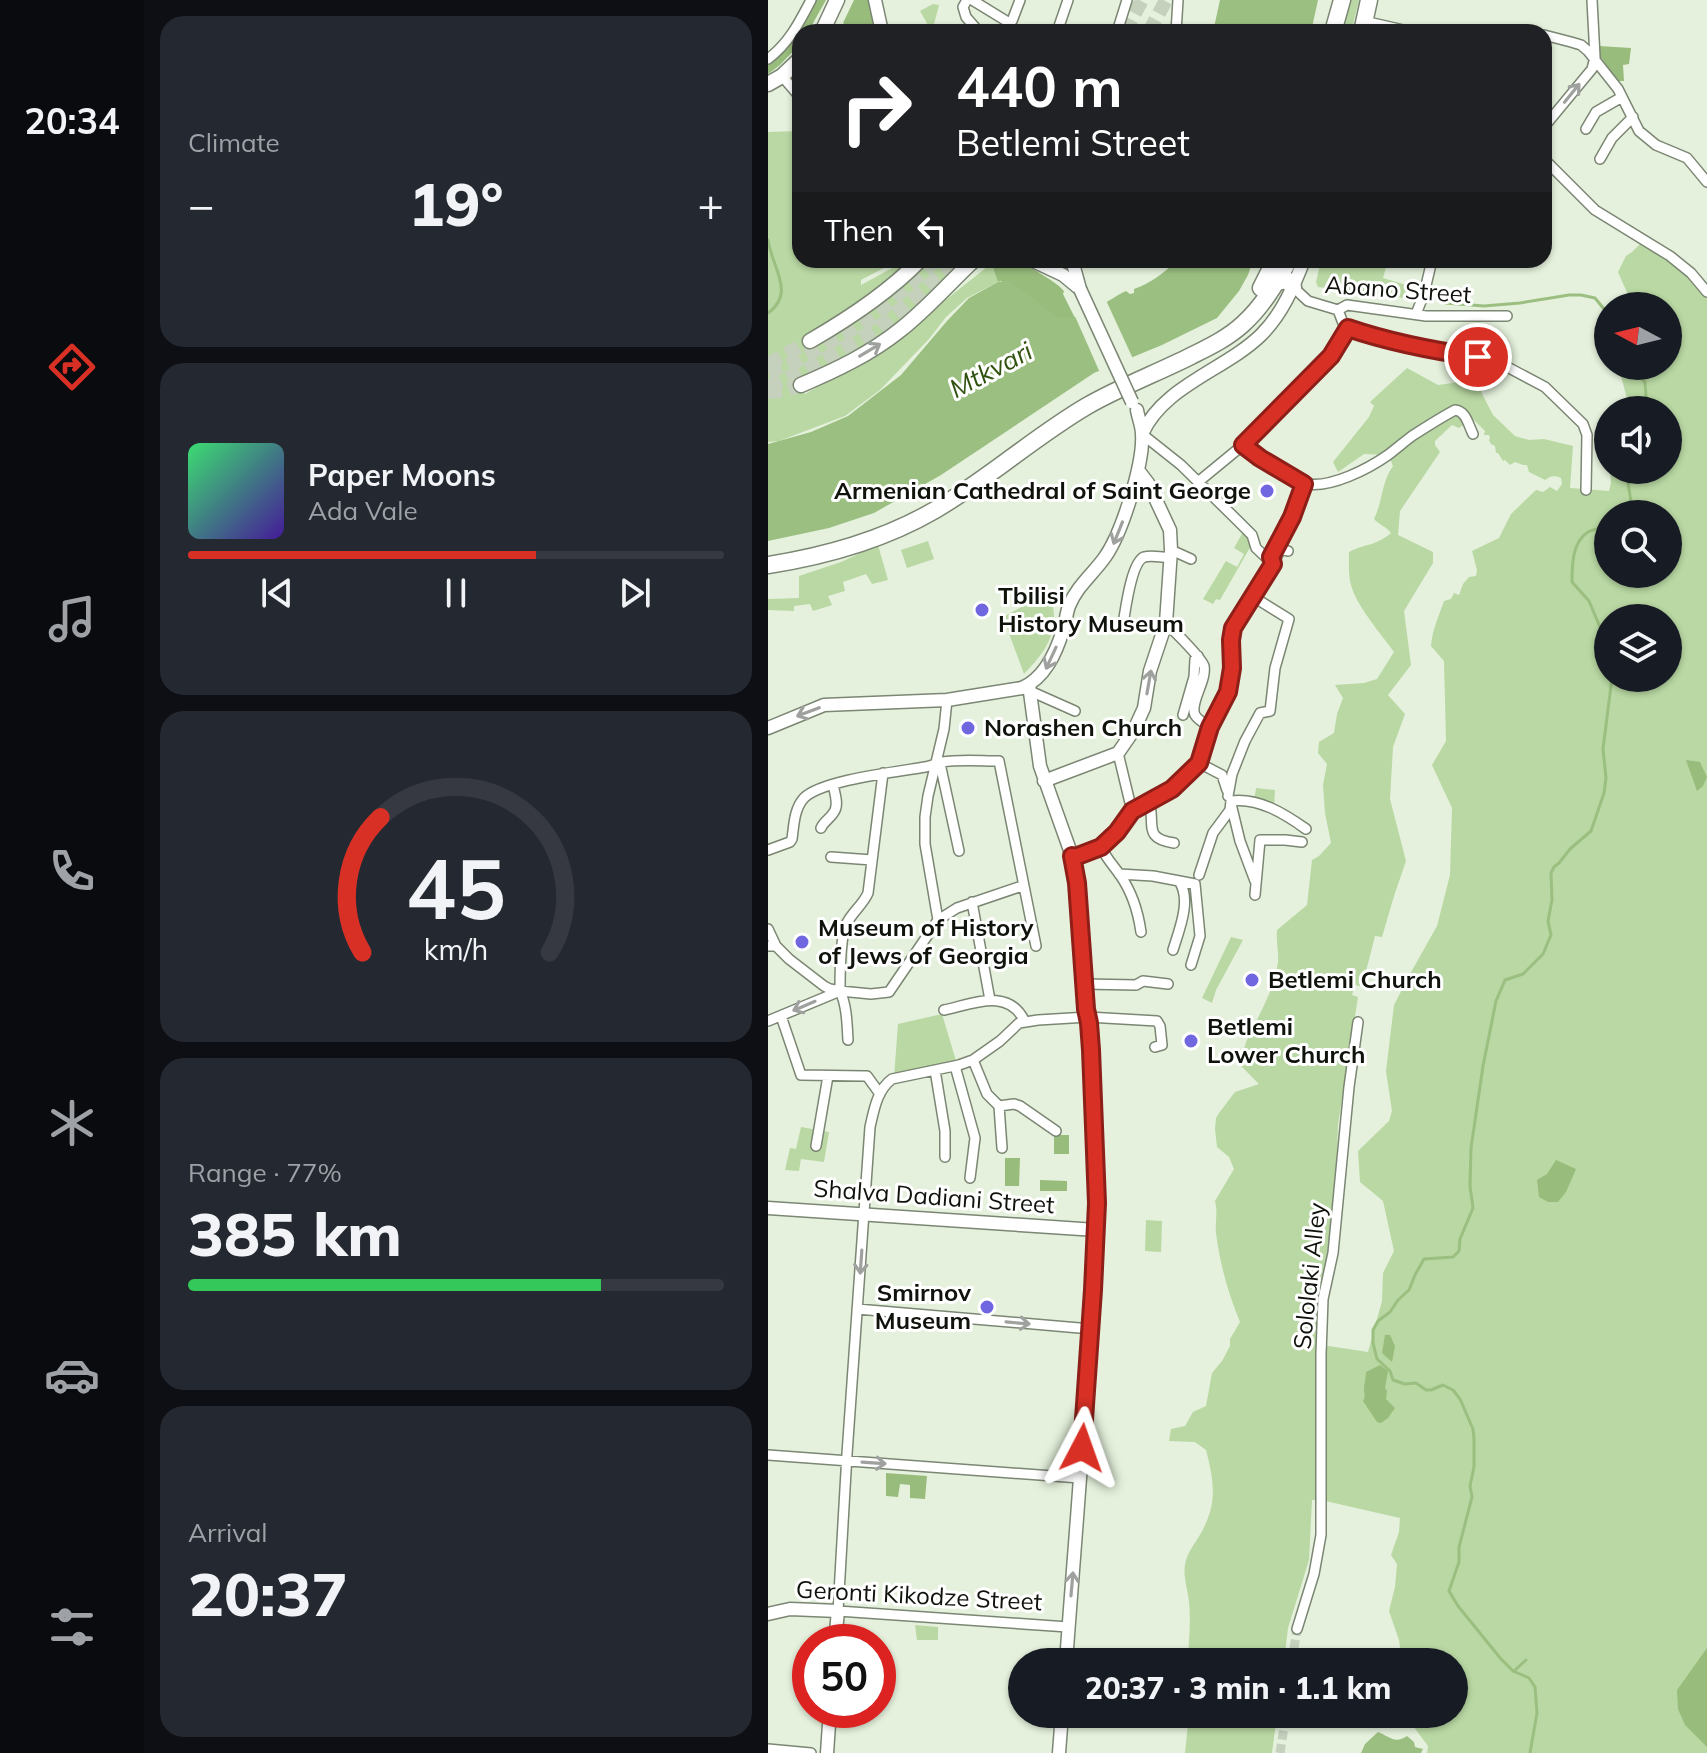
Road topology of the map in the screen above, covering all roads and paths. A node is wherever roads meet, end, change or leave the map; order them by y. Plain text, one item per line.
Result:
1 (811, 0) edge
2 (837, 0) edge
3 (875, 0) edge
4 (969, 0) edge
5 (1020, 0) edge
6 (1068, 0) edge
7 (1127, 0) edge
8 (1178, 0) edge
9 (1342, 0) edge
10 (1369, 0) edge
11 (1592, 0) edge
12 (798, 24) edge
13 (826, 24) edge
14 (880, 24) edge
15 (973, 24) edge
16 (1060, 24) edge
17 (1120, 24) edge
18 (1176, 24) edge
19 (1335, 24) edge
20 (1363, 24) edge
21 (792, 35) edge
22 (1552, 37) edge
23 (1595, 57) junction
24 (768, 59) edge
25 (792, 67) edge
26 (782, 76) junction
27 (768, 84) edge
28 (792, 88) edge
29 (1622, 97) junction
30 (1552, 117) edge
31 (1633, 117) junction
32 (1586, 129) dead end
33 (1600, 159) dead end
34 (1552, 167) edge
35 (1707, 182) edge
36 (911, 268) edge
37 (966, 268) edge
38 (1052, 268) edge
39 (1074, 268) edge
40 (1271, 268) edge
41 (1290, 268) edge
42 (1298, 268) edge
43 (1430, 268) edge
44 (1285, 284) junction
45 (1080, 289) junction
46 (1707, 292) edge
47 (1338, 310) junction
48 (1416, 314) junction
49 (1507, 316) dead end
50 (1348, 328) junction
51 (810, 341) tunnel mouth
52 (801, 385) tunnel mouth
53 (1162, 407) junction
54 (1137, 410) junction
55 (1142, 434) junction
56 (1473, 434) dead end
57 (1243, 445) junction
58 (1138, 470) junction
59 (1198, 482) junction
60 (1304, 484) junction
61 (1586, 490) dead end
62 (1288, 551) dead end
63 (1171, 554) junction
64 (768, 555) edge
65 (1191, 559) dead end
66 (1273, 564) junction
67 (768, 565) edge
68 (1252, 599) junction
69 (1124, 618) dead end
70 (1166, 623) junction
71 (1198, 656) junction
72 (1030, 688) junction
73 (947, 700) junction
74 (1075, 711) dead end
75 (1183, 715) dead end
76 (1210, 727) junction
77 (768, 728) edge
78 (1118, 753) junction
79 (1199, 763) junction
80 (936, 764) junction
81 (883, 773) junction
82 (1044, 781) junction
83 (833, 785) junction
84 (1230, 798) junction
85 (1149, 801) junction
86 (1132, 811) junction
87 (821, 828) dead end
88 (1306, 829) dead end
89 (1302, 842) dead end
90 (1174, 843) dead end
91 (1101, 847) junction
92 (768, 850) edge
93 (959, 851) dead end
94 (1072, 856) junction
95 (831, 857) dead end
96 (872, 860) junction
97 (1119, 874) junction
98 (1197, 880) junction
99 (1179, 881) junction
100 (1022, 886) junction
101 (972, 902) junction
102 (938, 920) junction
103 (768, 929) edge
104 (1141, 932) dead end
105 (772, 946) edge
106 (1036, 946) dead end
107 (1173, 950) dead end
108 (1191, 965) dead end
109 (1084, 984) junction
110 (1168, 984) dead end
111 (840, 991) junction
112 (990, 1000) junction
113 (944, 1010) dead end
114 (781, 1016) junction
115 (1088, 1017) junction
116 (768, 1021) edge
117 (1025, 1022) junction
118 (1358, 1022) dead end
119 (848, 1040) dead end
120 (1155, 1047) dead end
121 (973, 1060) junction
122 (955, 1066) junction
123 (935, 1070) junction
124 (828, 1076) junction
125 (880, 1094) junction
126 (999, 1106) junction
127 (1056, 1131) dead end
128 (816, 1146) dead end
129 (1002, 1148) dead end
130 (945, 1157) dead end
131 (970, 1178) dead end
132 (768, 1208) edge
133 (864, 1215) junction
134 (1096, 1230) junction
135 (857, 1309) junction
136 (1091, 1329) junction
137 (768, 1455) edge
138 (846, 1461) junction
139 (1080, 1478) junction
140 (838, 1611) junction
141 (768, 1614) edge
142 (837, 1624) edge
143 (1068, 1627) junction
144 (1297, 1629) tunnel mouth
145 (1067, 1648) edge
146 (829, 1728) edge
147 (1061, 1728) edge
148 (768, 1749) edge
149 (811, 1753) edge
150 (827, 1753) edge
151 (1059, 1753) edge

1 - 12 street
2 - 13 main road
3 - 14 street
4 - 5 street
4 - 15 street
6 - 16 street
7 - 17 street
8 - 18 street
9 - 19 highway
10 - 20 highway
11 - 23 street
21 - 24 street
22 - 23 street
23 - 29 street
30 -> 23 street
25 - 26 main road
26 - 27 main road
26 - 28 street
29 - 31 street
29 - 32 street
31 - 33 street
31 - 35 street
34 - 46 street
36 - 51 main road
52 -> 37 main road
38 - 45 street
39 - 45 street
40 - 64 highway
41 - 44 highway
42 - 44 street
43 - 48 street
44 - 47 street, Abano Street
44 - 53 street
44 - 67 highway
45 - 54 street, bridge
47 - 48 street, Abano Street
47 - 50 street
48 - 49 street, Abano Street
50 - 57 street
50 - 61 street
53 - 54 street
53 - 55 street
54 - 55 street
55 - 58 street
55 - 59 street
56 - 60 street
57 - 59 street
57 - 60 street
58 - 63 street
58 -> 72 street
59 - 66 street
60 - 66 street
62 - 66 street
63 - 65 street
63 - 69 street
63 - 70 street
66 - 68 street
68 - 76 street
68 - 84 street
70 - 71 street
78 -> 70 street
71 - 75 street
71 - 76 street
72 - 73 street
72 - 74 street
72 - 82 street
73 -> 77 street
73 - 80 street
76 - 79 street
78 - 82 street
78 - 86 street
79 - 84 street
79 - 85 street
80 - 81 street
80 - 93 street
80 - 100 street
80 - 102 street
81 - 83 street
81 - 96 street
82 - 94 street
83 - 87 street
83 - 92 street
84 - 88 street
84 - 89 street
84 - 98 street
85 - 86 street
85 - 90 street
86 - 91 street
91 - 94 street
91 - 97 street
94 - 109 street
95 - 96 street
96 - 111 street
97 - 99 street
97 - 104 street
98 - 99 street
98 - 108 street
99 - 107 street
100 - 101 street
100 - 106 street
101 - 102 street
101 - 112 street
102 - 111 street
103 - 105 street
105 - 111 street
109 - 110 street
109 - 115 street
111 -> 114 street
111 - 119 street
112 - 113 street
112 - 117 street
114 - 116 street
114 - 124 street
115 - 117 street
115 - 120 street
115 - 134 street
117 - 121 street
118 - 144 street, Sololaki Alley
121 - 122 street
121 - 126 street
122 - 123 street
122 - 131 street
123 - 125 street
123 - 130 street
124 - 125 street
124 - 128 street
125 - 133 street
126 - 127 street
126 - 129 street
132 - 133 street, Shalva Dadiani Street
133 - 134 street, Shalva Dadiani Street
133 -> 135 street
134 - 136 street
135 -> 136 street
135 - 138 street
136 - 139 street
137 - 138 street
138 -> 139 street
138 - 140 street
143 -> 139 street
140 - 141 street, Geronti Kikodze Street
140 - 142 street
140 - 143 street, Geronti Kikodze Street
143 - 145 street
146 - 150 street
147 - 151 street
148 - 149 street

